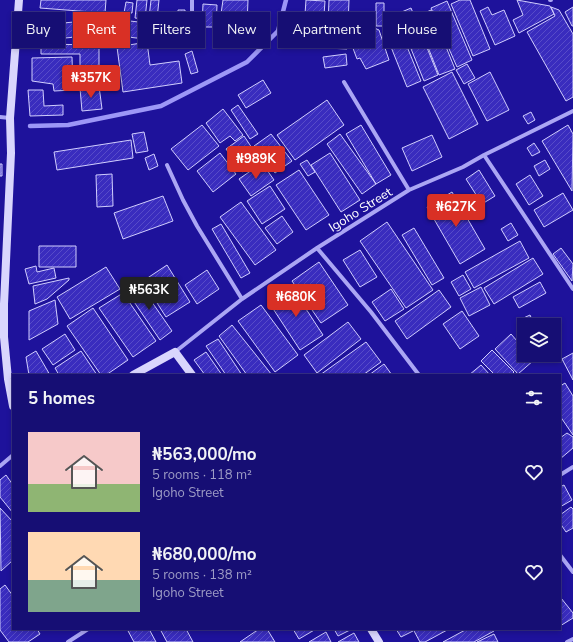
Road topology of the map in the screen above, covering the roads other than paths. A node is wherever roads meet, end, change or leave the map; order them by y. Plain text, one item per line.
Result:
1 (19, 0) edge
2 (192, 0) edge
3 (192, 12) edge
4 (344, 82) dead end
5 (573, 111) edge
6 (0, 117) edge
7 (10, 118) junction
8 (484, 155) junction
9 (167, 165) dead end
10 (409, 190) junction
11 (317, 248) junction
12 (2, 275) edge
13 (573, 289) edge
14 (242, 299) junction
15 (175, 352) junction
16 (136, 374) edge
17 (191, 374) edge
18 (418, 374) edge
19 (12, 401) edge
20 (12, 456) edge
21 (0, 466) edge
22 (573, 467) edge
23 (561, 474) edge
24 (561, 556) edge
25 (573, 572) edge
26 (86, 630) edge
27 (372, 630) edge
28 (573, 639) edge
29 (68, 642) edge
30 (379, 642) edge
31 (567, 642) edge

1 - 7 street
2 - 3 street
4 - 10 street
5 - 8 street, Igoho Street
6 - 7 street
7 - 12 street
8 - 10 street, Igoho Street
8 - 13 street
9 - 14 street
10 - 11 street, Igoho Street
11 - 14 street, Igoho Street
11 - 18 street
12 - 19 street
14 - 15 street, Igoho Street
15 - 16 street
15 - 17 street
20 - 21 street
22 - 23 street
24 - 25 street
26 - 29 street
27 - 30 street
28 - 31 street

